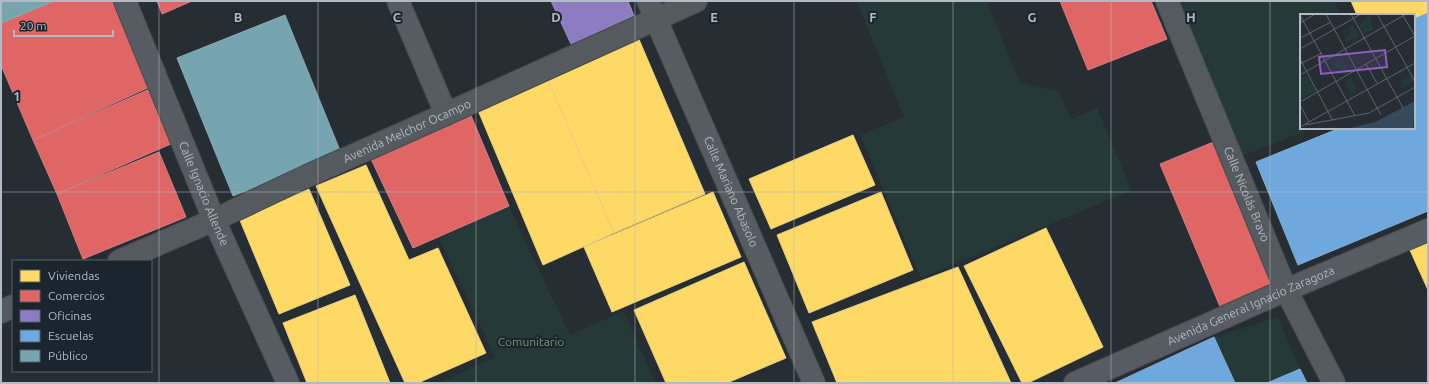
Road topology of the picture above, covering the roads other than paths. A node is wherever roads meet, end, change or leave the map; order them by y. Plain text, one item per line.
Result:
1 (125, 1) edge
2 (398, 1) edge
3 (696, 1) edge
4 (1167, 1) edge
5 (651, 10) edge
6 (446, 114) junction
7 (214, 220) junction
8 (1428, 230) edge
9 (121, 260) edge
10 (1286, 290) junction
11 (12, 306) edge
12 (1, 312) edge
13 (288, 383) edge
14 (814, 383) edge
15 (1075, 383) edge
16 (1334, 383) edge

1 - 7 street, Calle Ignacio Allende
2 - 6 street
3 - 5 street, Avenida Melchor Ocampo
4 - 10 street, Calle Nicolás Bravo
5 - 6 street, Avenida Melchor Ocampo
5 - 14 street, Calle Mariano Abasolo
6 - 7 street, Avenida Melchor Ocampo
7 - 9 street, Avenida Melchor Ocampo
7 - 13 street, Calle Ignacio Allende
8 - 10 street, Avenida General Ignacio Zaragoza
10 - 15 street, Avenida General Ignacio Zaragoza
10 - 16 street, Calle Nicolás Bravo
11 - 12 street

